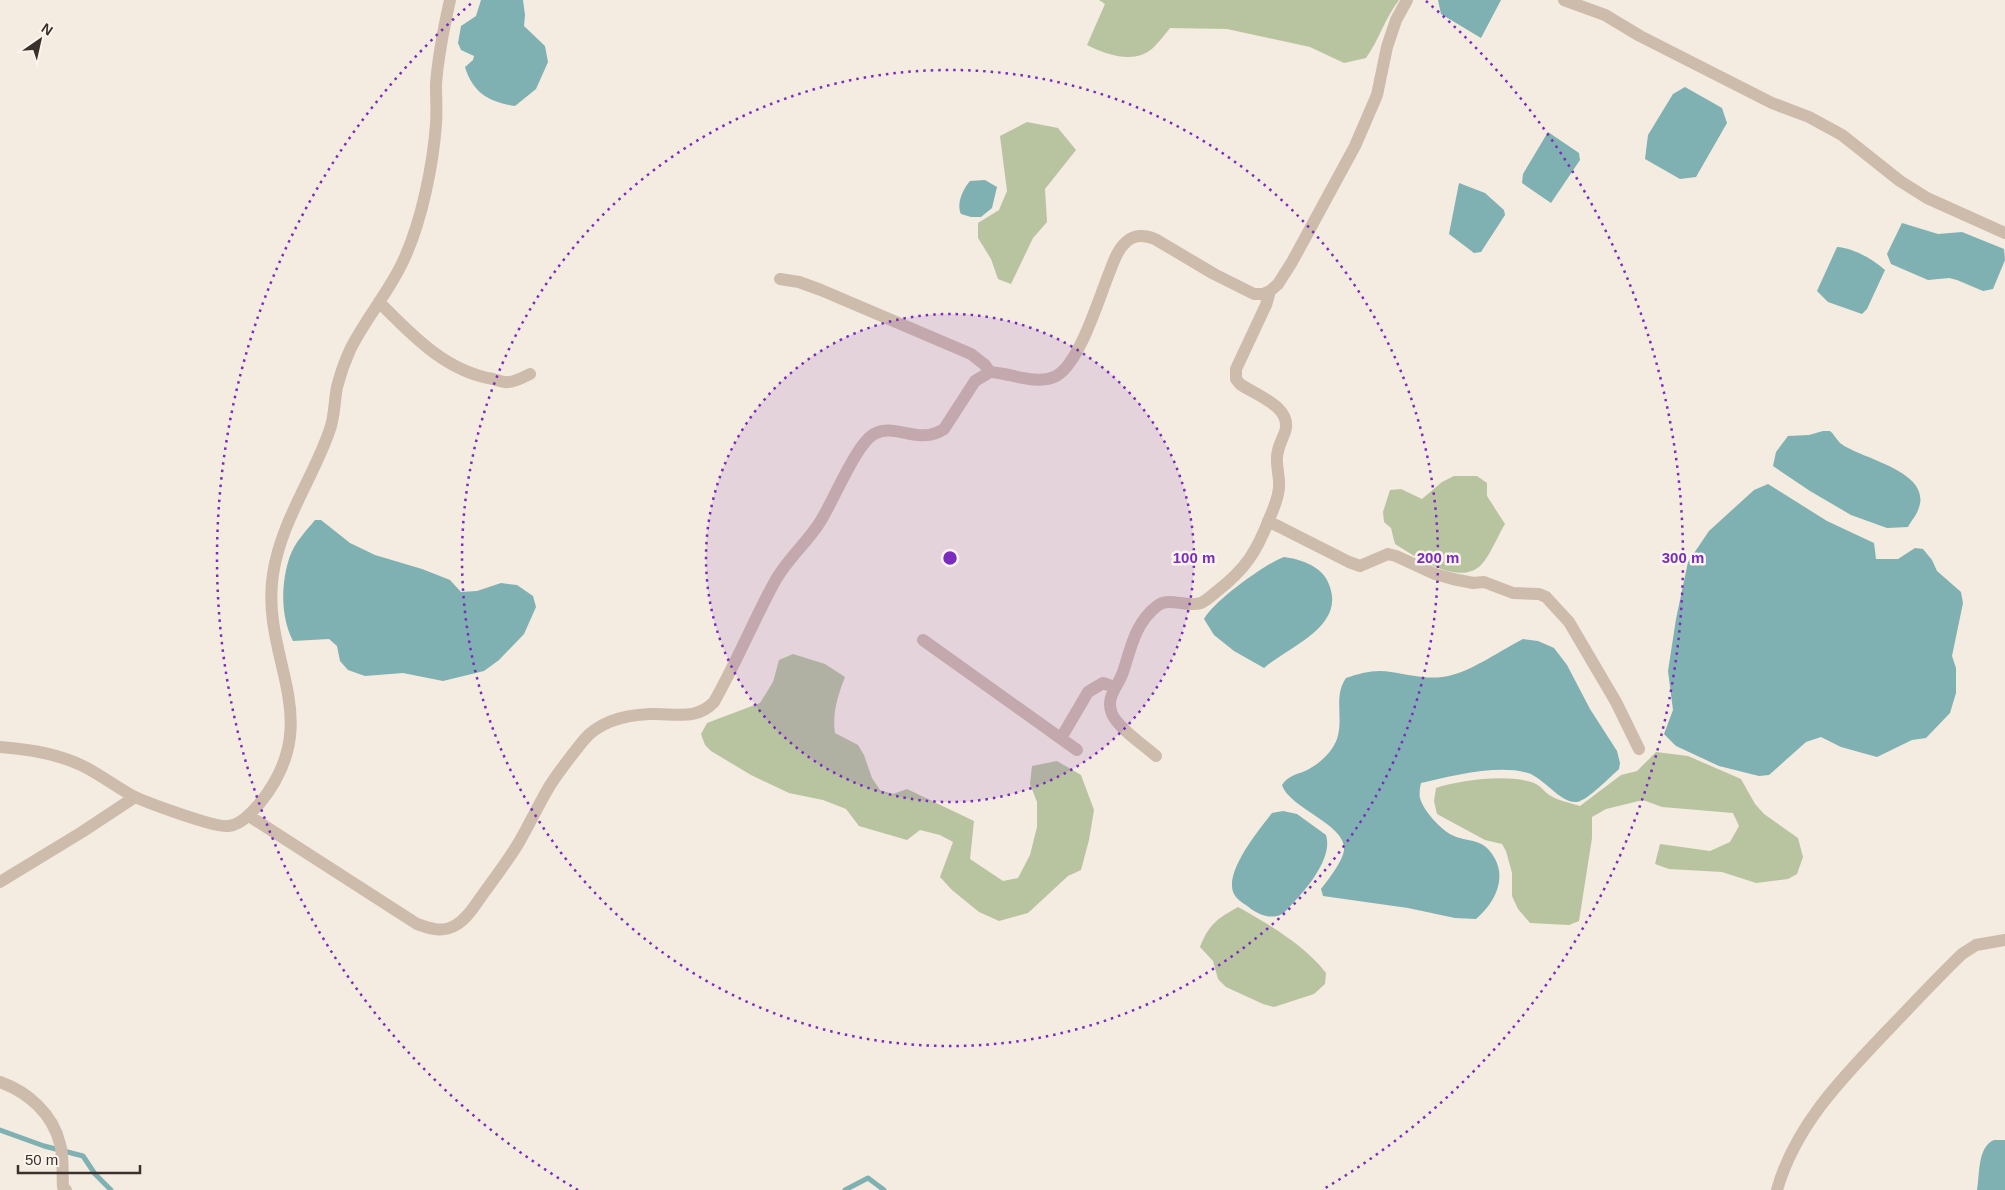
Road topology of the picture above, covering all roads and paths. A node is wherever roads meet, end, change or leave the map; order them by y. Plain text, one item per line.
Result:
1 (450, 0) edge
2 (1407, 0) edge
3 (1564, 0) edge
4 (2005, 233) edge
5 (780, 279) dead end
6 (1270, 291) junction
7 (379, 302) junction
8 (990, 372) junction
9 (530, 374) dead end
10 (1268, 521) junction
11 (923, 640) dead end
12 (1114, 687) junction
13 (1061, 738) junction
14 (0, 747) edge
15 (1639, 749) dead end
16 (1077, 750) dead end
17 (1156, 756) dead end
18 (135, 797) junction
19 (249, 816) junction
20 (0, 882) edge
21 (2005, 940) edge
22 (0, 1082) edge
23 (1779, 1189) edge
24 (66, 1190) edge

1 - 7 street
2 - 6 street
3 - 4 street
5 - 8 street
6 - 8 street
6 - 10 street
7 - 9 street
7 - 19 street
8 - 19 street
10 - 12 street
10 - 15 street
11 - 13 street
12 - 13 street
12 - 17 street
13 - 16 street
14 - 18 street
18 - 19 street
18 - 20 street
21 - 23 street
22 - 24 street

